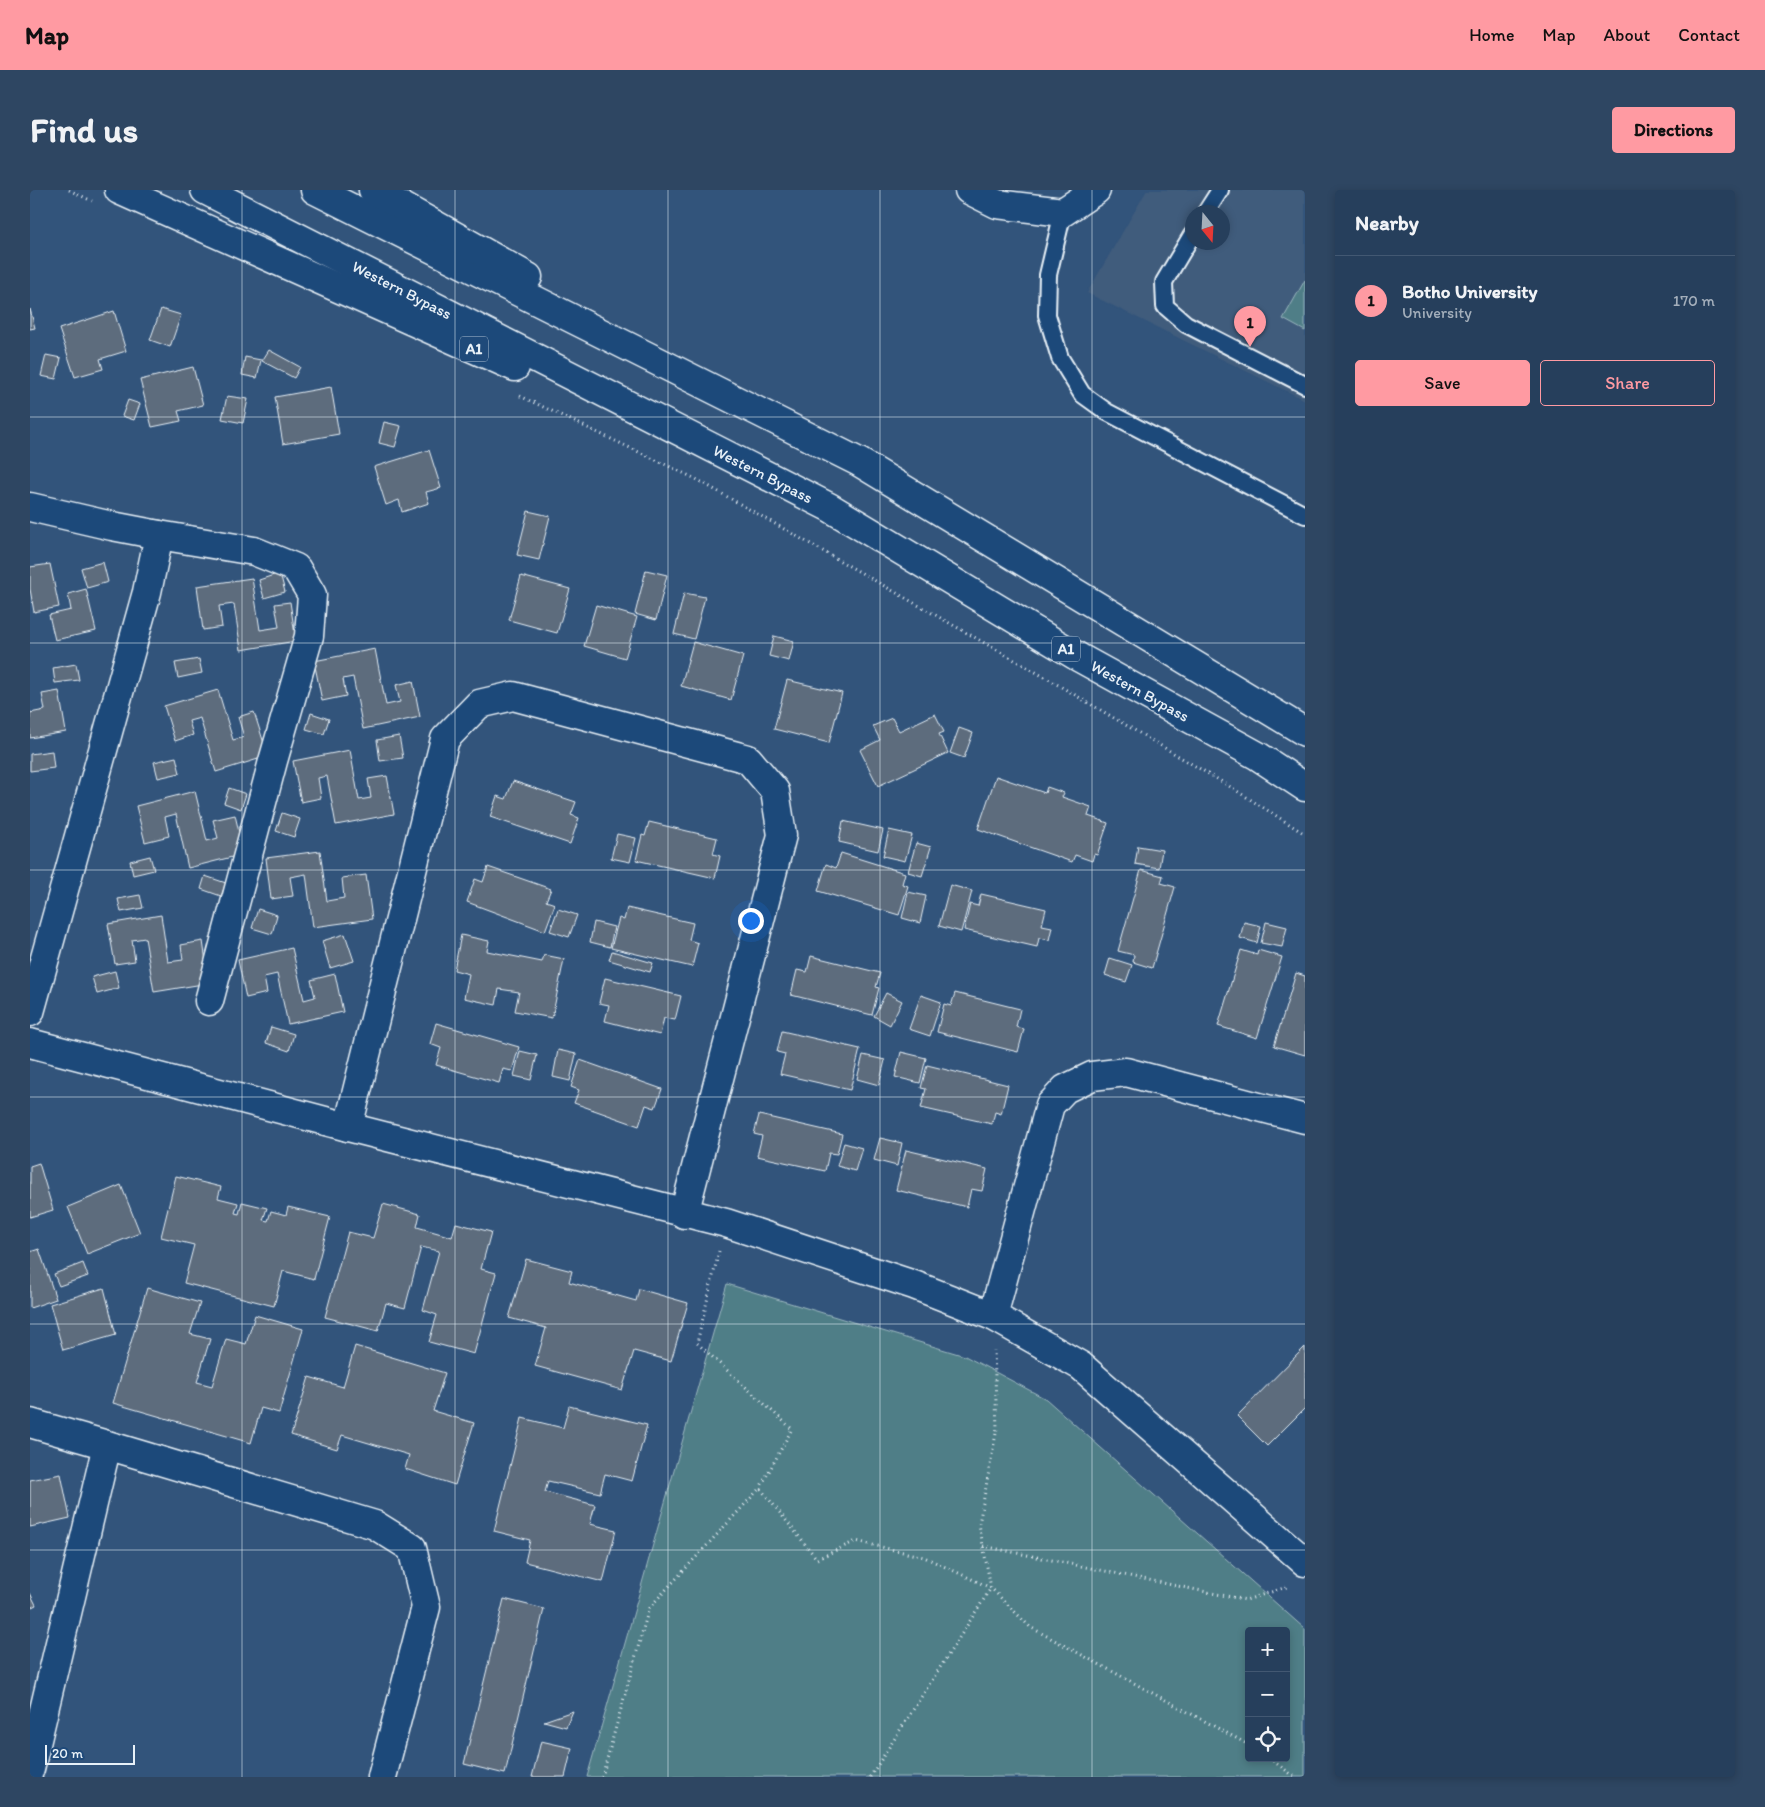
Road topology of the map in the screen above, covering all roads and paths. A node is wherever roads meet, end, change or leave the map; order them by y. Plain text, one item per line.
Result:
1 (68, 190) edge
2 (205, 190) edge
3 (315, 190) edge
4 (373, 190) edge
5 (968, 190) edge
6 (1096, 190) edge
7 (1220, 190) edge
8 (109, 197) edge
9 (1210, 205) edge
10 (1063, 212) junction
11 (1185, 247) edge
12 (1305, 386) edge
13 (513, 393) dead end
14 (859, 462) junction
15 (30, 507) edge
16 (829, 508) junction
17 (1305, 514) edge
18 (159, 536) junction
19 (1305, 732) edge
20 (1305, 786) edge
21 (1305, 834) edge
22 (209, 1001) dead end
23 (30, 1012) edge
24 (30, 1043) edge
25 (1305, 1119) edge
26 (348, 1127) junction
27 (684, 1214) junction
28 (726, 1223) junction
29 (993, 1316) junction
30 (30, 1423) edge
31 (107, 1445) junction
32 (760, 1488) junction
33 (983, 1546) junction
34 (1301, 1573) edge
35 (991, 1588) junction
36 (1245, 1743) edge
37 (1274, 1762) edge
38 (30, 1769) edge
39 (382, 1777) edge
40 (602, 1777) edge
41 (870, 1777) edge
42 (1295, 1777) edge

1 - 8 path
2 - 16 main road, Western Bypass / A1
3 - 14 main road
4 - 14 main road
5 - 10 main road
6 - 10 main road
7 - 9 lane
8 - 16 main road, A1
10 - 17 lane
11 - 12 lane
13 - 21 path
14 - 19 main road
15 - 18 main road
16 - 20 main road, Western Bypass / A1
18 - 22 main road
18 - 23 main road
24 - 26 main road
25 - 29 main road
26 - 27 main road
26 - 27 main road
27 - 28 main road
28 - 29 main road
28 - 32 path
29 - 33 path
29 - 34 main road
30 - 31 main road
31 - 38 main road
31 - 39 main road
32 - 35 path
32 - 40 path
33 - 34 path
33 - 35 path
35 - 36 path
35 - 41 path
37 - 42 path

